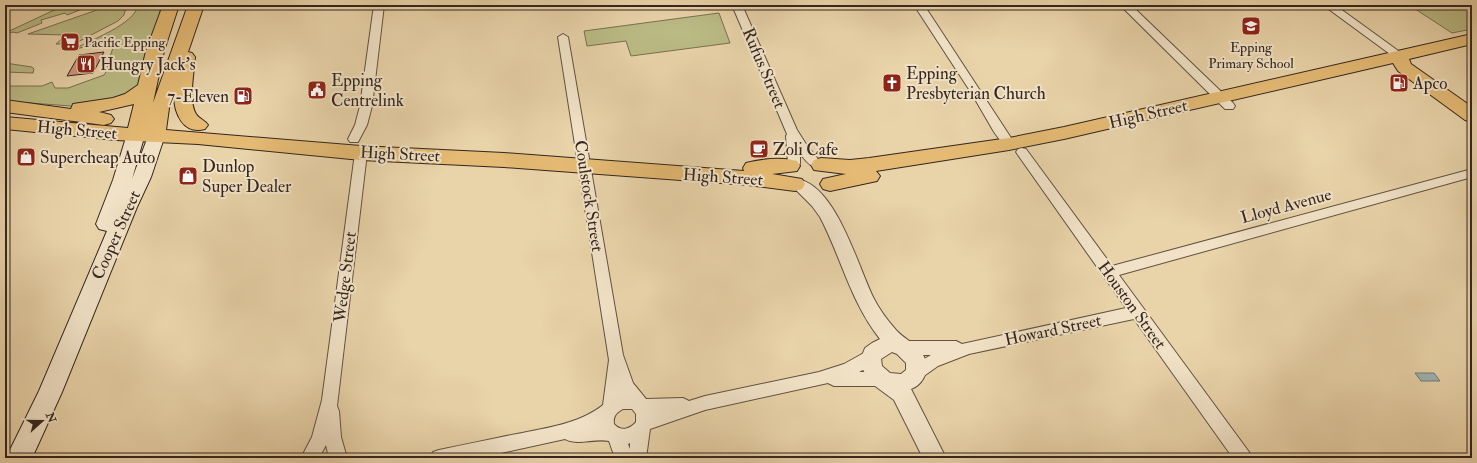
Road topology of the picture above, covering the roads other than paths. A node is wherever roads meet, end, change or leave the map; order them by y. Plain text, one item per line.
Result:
1 (171, 5) edge
2 (196, 5) edge
3 (380, 5) edge
4 (737, 5) edge
5 (919, 5) edge
6 (1125, 5) edge
7 (1328, 5) edge
8 (185, 34) junction
9 (563, 37) dead end
10 (1472, 39) edge
11 (1472, 51) edge
12 (1406, 62) junction
13 (146, 88) junction
14 (1225, 101) junction
15 (1472, 106) edge
16 (11, 107) edge
17 (1472, 116) edge
18 (5, 123) edge
19 (198, 125) junction
20 (147, 128) junction
21 (791, 130) junction
22 (360, 144) junction
23 (1017, 146) junction
24 (584, 161) junction
25 (818, 164) junction
26 (1472, 173) edge
27 (795, 175) junction
28 (828, 185) junction
29 (835, 229) junction
30 (1109, 272) junction
31 (867, 302) junction
32 (1137, 312) junction
33 (902, 347) junction
34 (968, 348) junction
35 (872, 354) junction
36 (615, 355) junction
37 (914, 375) junction
38 (819, 379) junction
39 (883, 380) junction
40 (330, 400) junction
41 (705, 403) junction
42 (641, 406) junction
43 (609, 409) junction
44 (642, 427) junction
45 (614, 435) junction
46 (547, 436) junction
47 (930, 448) edge
48 (12, 458) edge
49 (19, 458) edge
50 (310, 458) edge
51 (338, 458) edge
52 (439, 458) edge
53 (624, 458) edge
54 (637, 458) edge
55 (1243, 458) edge

1 - 13 main road, Cooper Street
2 - 8 main road, Cooper Street
3 - 22 street, Wedge Street
4 - 21 street, Rufus Street
5 - 23 street, Houston Street
6 - 14 street
7 - 12 street
8 - 19 main road
8 - 20 main road, Cooper Street
9 - 24 street, Coulstock Street
10 - 12 main road, High Street
11 - 12 main road, High Street
12 - 14 main road, High Street
12 - 15 main road
12 - 17 main road
13 - 16 main road
13 - 20 main road, Cooper Street
14 - 23 main road, High Street
16 - 20 main road, High Street
18 - 20 main road, High Street
19 - 20 main road, High Street
19 - 22 main road, High Street
20 - 22 main road, High Street
20 - 48 main road, Cooper Street
20 - 49 main road, Cooper Street
21 - 25 street, Rufus Street
21 - 27 street, Rufus Street
22 - 24 main road, High Street
22 - 40 street, Wedge Street
23 - 25 main road, High Street
23 - 28 main road, High Street
23 - 30 street, Houston Street
24 - 27 main road, High Street
24 - 36 street, Coulstock Street
25 - 27 main road, High Street
25 - 28 main road
26 - 30 street, Lloyd Avenue
27 - 28 main road, High Street
27 - 29 street
28 - 29 street
29 - 31 street
30 - 32 street, Houston Street
31 - 33 street
31 - 35 street
32 - 34 street, Howard Street
32 - 55 street, Houston Street
33 - 34 street, Howard Street
33 - 35 street
33 - 37 street
34 - 37 street, Howard Street
35 - 38 street
35 - 39 street
36 - 42 street, Coulstock Street
36 - 43 street, Coulstock Street
37 - 39 street
37 - 47 street
38 - 39 street
38 - 41 street
39 - 47 street
40 - 50 street, Wedge Street
40 - 51 street, Wedge Street
41 - 42 street
41 - 44 street
42 - 43 street
42 - 44 street
43 - 45 street
43 - 46 street
44 - 45 street
44 - 54 street
45 - 46 street
45 - 53 street
46 - 52 street

